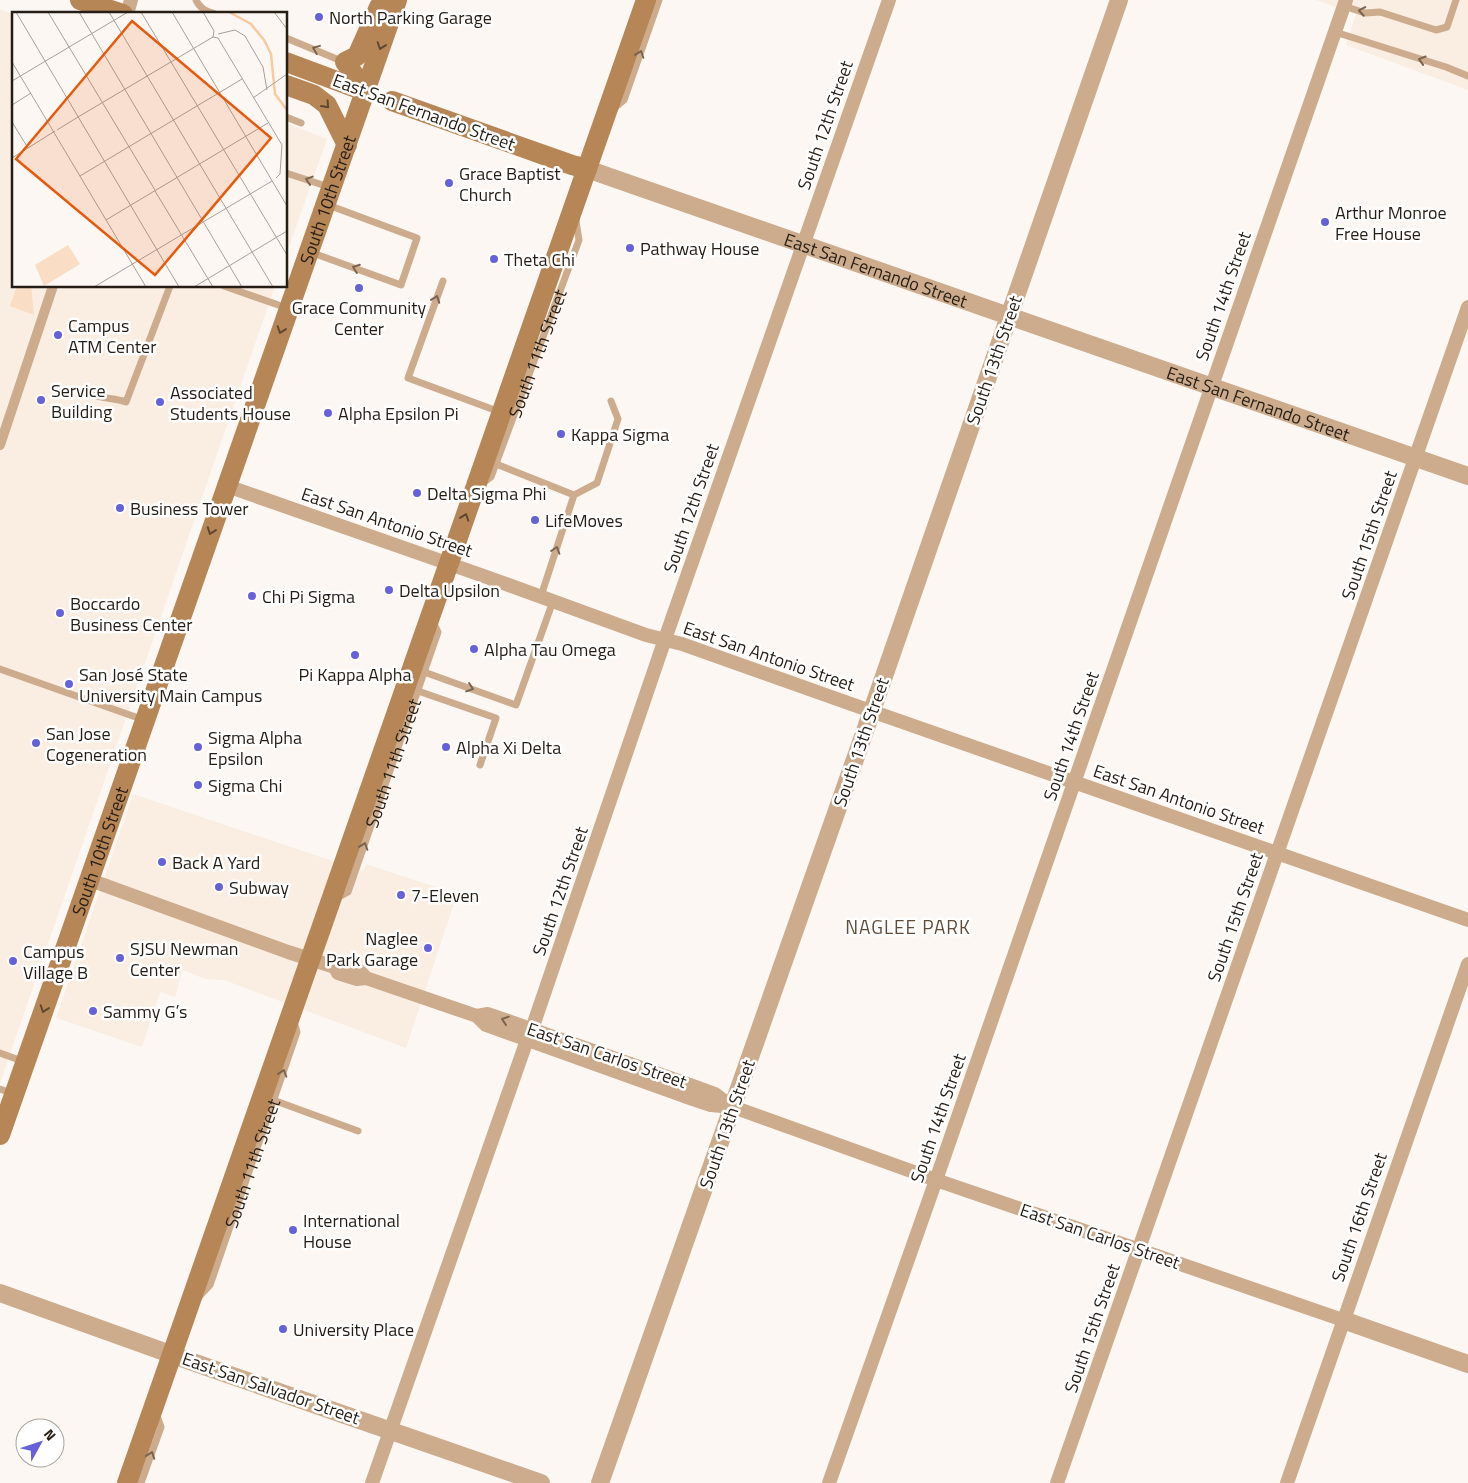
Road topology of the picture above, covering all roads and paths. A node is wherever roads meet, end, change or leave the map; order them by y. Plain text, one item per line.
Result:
1 (80, 0) edge
2 (132, 0) edge
3 (196, 0) edge
4 (391, 0) edge
5 (397, 0) edge
6 (646, 0) edge
7 (659, 0) edge
8 (889, 0) edge
9 (1118, 0) edge
10 (1456, 0) edge
11 (1345, 3) edge
12 (119, 12) edge
13 (126, 12) edge
14 (210, 12) edge
15 (1335, 32) junction
16 (288, 39) edge
17 (345, 62) junction
18 (288, 63) edge
19 (1468, 76) edge
20 (288, 87) edge
21 (380, 96) junction
22 (606, 115) junction
23 (288, 119) edge
24 (301, 123) dead end
25 (347, 145) junction
26 (587, 169) junction
27 (288, 174) edge
28 (328, 196) junction
29 (574, 208) junction
30 (803, 244) junction
31 (309, 251) junction
32 (443, 281) dead end
33 (52, 288) edge
34 (169, 288) edge
35 (230, 288) edge
36 (1468, 307) edge
37 (288, 309) junction
38 (1009, 315) junction
39 (1211, 387) junction
40 (90, 394) dead end
41 (610, 401) dead end
42 (500, 412) junction
43 (0, 445) edge
44 (1416, 457) junction
45 (496, 464) junction
46 (1468, 476) edge
47 (227, 486) junction
48 (475, 489) junction
49 (574, 495) junction
50 (450, 563) junction
51 (547, 599) junction
52 (430, 617) junction
53 (665, 640) junction
54 (0, 669) edge
55 (424, 672) junction
56 (418, 691) junction
57 (872, 712) junction
58 (146, 720) junction
59 (480, 765) dead end
60 (1075, 783) junction
61 (1277, 853) junction
62 (90, 880) junction
63 (330, 902) junction
64 (1468, 920) edge
65 (310, 959) junction
66 (1468, 964) edge
67 (291, 1013) junction
68 (530, 1035) junction
69 (0, 1053) edge
70 (25, 1062) junction
71 (7, 1092) edge
72 (273, 1100) junction
73 (732, 1107) junction
74 (358, 1131) dead end
75 (0, 1135) edge
76 (936, 1180) junction
77 (1140, 1249) junction
78 (0, 1293) edge
79 (190, 1306) junction
80 (1343, 1320) junction
81 (171, 1354) junction
82 (1468, 1364) edge
83 (153, 1407) junction
84 (391, 1430) junction
85 (127, 1483) edge
86 (141, 1483) edge
87 (372, 1483) edge
88 (541, 1483) edge
89 (600, 1483) edge
90 (829, 1483) edge
91 (1057, 1483) edge
92 (1287, 1483) edge

1 - 12 main road
2 - 13 street
3 - 14 lane
4 - 17 main road
5 -> 21 main road, South 10th Street
6 - 22 main road, South 11th Street
22 -> 7 lane, South 11th Street
8 - 30 street, South 12th Street
9 - 38 street, South 13th Street
10 -> 11 lane
11 - 15 street, South 14th Street
19 -> 15 lane
15 - 39 street, South 14th Street
17 -> 16 lane
17 - 21 main road
18 - 21 main road, East San Fernando Street
20 -> 25 main road
21 - 25 main road, South 10th Street
21 - 26 main road, East San Fernando Street
22 - 26 main road, South 11th Street
23 - 24 lane
25 - 28 main road, South 10th Street
26 - 29 main road, South 11th Street
26 - 30 street, East San Fernando Street
28 -> 27 lane
28 - 31 main road, South 10th Street
28 -> 31 lane
29 - 42 main road, South 11th Street
29 - 45 lane, South 11th Street
30 - 38 street, East San Fernando Street
30 - 53 street, South 12th Street
31 - 37 main road, South 10th Street
42 -> 32 lane
33 - 43 street
34 - 40 lane
35 - 37 lane
36 - 44 street, South 15th Street
37 -> 47 main road, South 10th Street
38 - 39 street, East San Fernando Street
38 - 57 street, South 13th Street
39 - 44 street, East San Fernando Street
39 - 60 street, South 14th Street
41 - 49 lane
42 - 48 main road, South 11th Street
44 - 46 street, East San Fernando Street
44 - 61 street, South 15th Street
45 - 48 lane, South 11th Street
45 - 49 lane
47 - 50 street, East San Antonio Street
47 -> 58 main road, South 10th Street
50 -> 48 main road, South 11th Street
51 -> 49 lane
50 - 51 street, East San Antonio Street
50 - 52 main road, South 11th Street
51 - 53 street, East San Antonio Street
55 -> 51 lane
52 - 55 lane, South 11th Street
52 - 63 main road, South 11th Street
53 - 57 street, East San Antonio Street
53 - 68 street, South 12th Street
54 - 58 lane
55 - 56 lane, South 11th Street
56 - 59 lane
63 -> 56 lane, South 11th Street
57 - 60 street, East San Antonio Street
57 - 73 street, South 13th Street
58 - 62 main road, South 10th Street
60 - 61 street, East San Antonio Street
60 - 76 street, South 14th Street
61 - 64 street, East San Antonio Street
61 - 77 street, South 15th Street
62 - 65 street, East San Carlos Street
62 -> 70 main road, South 10th Street
63 - 65 main road, South 11th Street
65 - 67 main road, South 11th Street
65 - 68 street, East San Carlos Street
66 - 80 street, South 16th Street
72 -> 67 lane, South 11th Street
67 - 79 main road, South 11th Street
68 - 73 street, East San Carlos Street
68 - 84 street, South 12th Street
69 - 70 lane
70 - 71 main road, South 10th Street
71 - 75 main road, South 10th Street
72 - 74 lane
72 - 79 lane, South 11th Street
73 - 76 street, East San Carlos Street
73 - 89 street, South 13th Street
76 - 77 street, East San Carlos Street
76 - 90 street, South 14th Street
77 - 80 street, East San Carlos Street
77 - 91 street, South 15th Street
78 - 81 street, East San Salvador Street
79 - 81 main road, South 11th Street
80 - 82 street, East San Carlos Street
80 - 92 street, South 16th Street
81 - 83 main road, South 11th Street
81 - 84 street, East San Salvador Street
83 - 85 main road, South 11th Street
86 -> 83 lane
84 - 87 street, South 12th Street
84 - 88 street, East San Salvador Street

